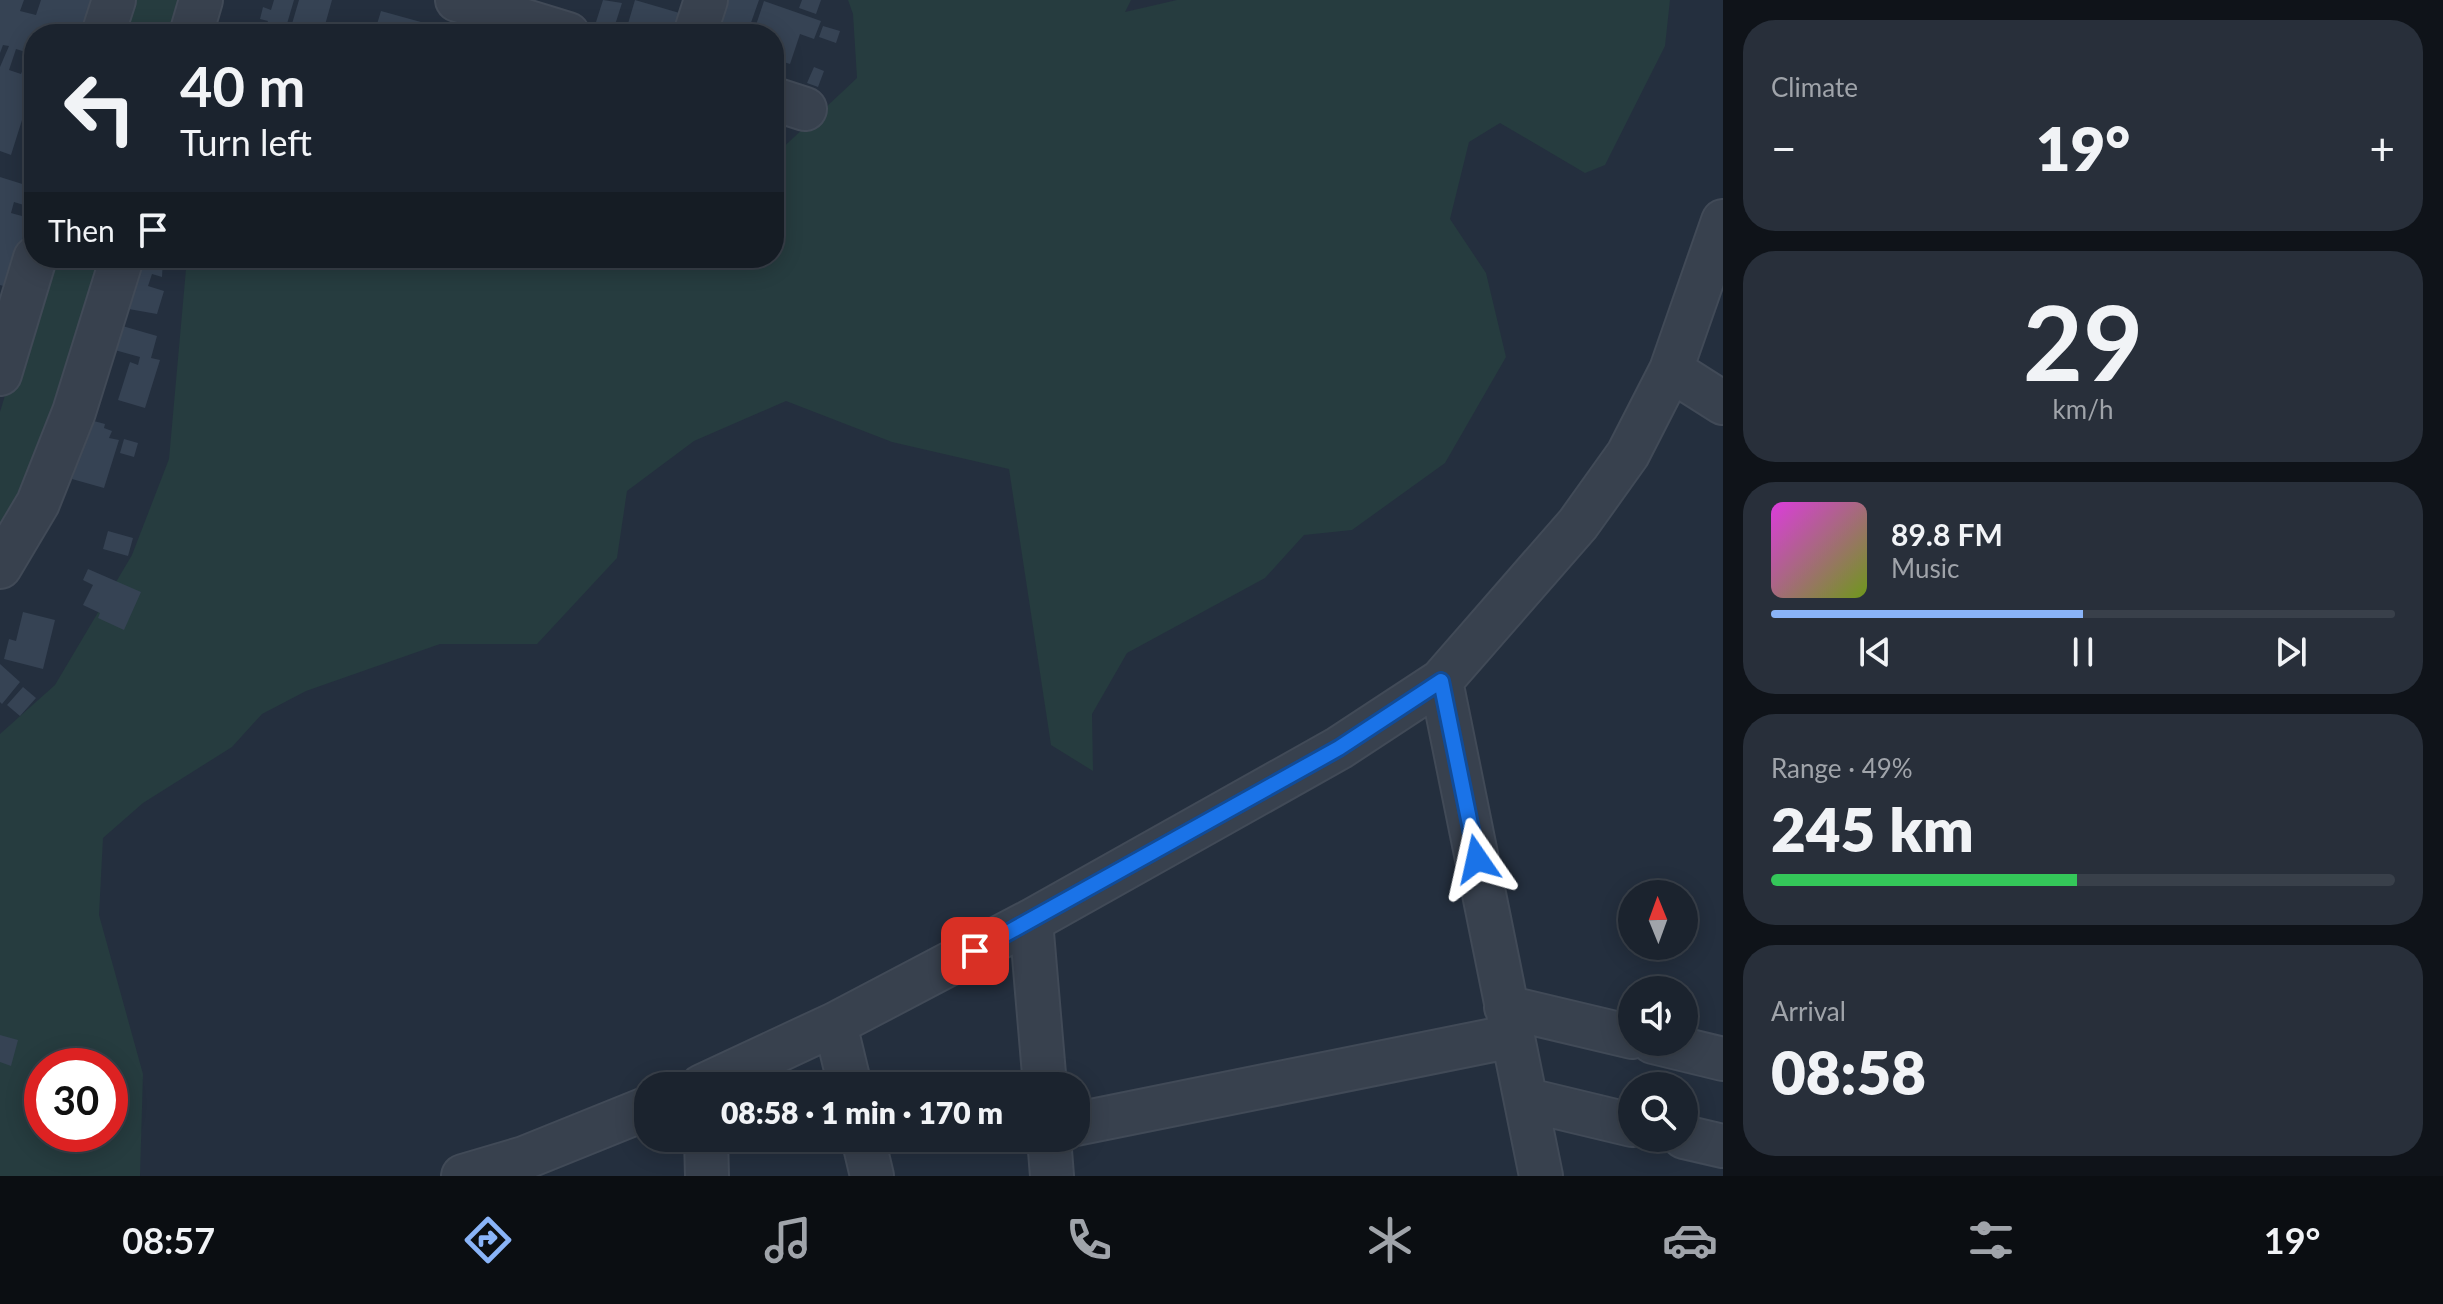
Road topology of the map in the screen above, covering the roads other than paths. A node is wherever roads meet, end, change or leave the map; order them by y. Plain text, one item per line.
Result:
1 (114, 0) edge
2 (201, 0) edge
3 (706, 0) edge
4 (466, 10) edge
5 (106, 24) edge
6 (194, 24) edge
7 (526, 24) edge
8 (698, 24) edge
9 (1723, 221) edge
10 (32, 268) edge
11 (119, 268) edge
12 (1671, 370) junction
13 (0, 374) edge
14 (1723, 403) edge
15 (0, 567) edge
16 (1441, 681) junction
17 (1031, 921) junction
18 (1510, 1021) junction
19 (835, 1024) junction
20 (1618, 1035) edge
21 (1698, 1053) edge
22 (1723, 1059) edge
23 (734, 1072) edge
24 (847, 1072) edge
25 (1044, 1072) edge
26 (1528, 1100) junction
27 (634, 1114) edge
28 (1090, 1121) edge
29 (1618, 1122) edge
30 (1698, 1140) edge
31 (1723, 1146) edge
32 (706, 1152) edge
33 (866, 1152) edge
34 (1050, 1152) edge
35 (463, 1176) edge
36 (707, 1176) edge
37 (872, 1176) edge
38 (1052, 1176) edge
39 (1541, 1176) edge

1 - 5 street
2 - 6 street
3 - 8 street
4 - 7 street
9 - 12 street
10 - 13 street
11 - 15 street
12 - 14 street
12 - 16 street
16 - 17 street
16 - 18 street
17 - 19 street
17 - 25 street
18 - 20 street
18 - 26 street
18 - 28 street
19 - 23 street
19 - 24 street
21 - 22 street
26 - 29 street
26 - 39 street
27 - 35 street
30 - 31 street
32 - 36 street
33 - 37 street
34 - 38 street

